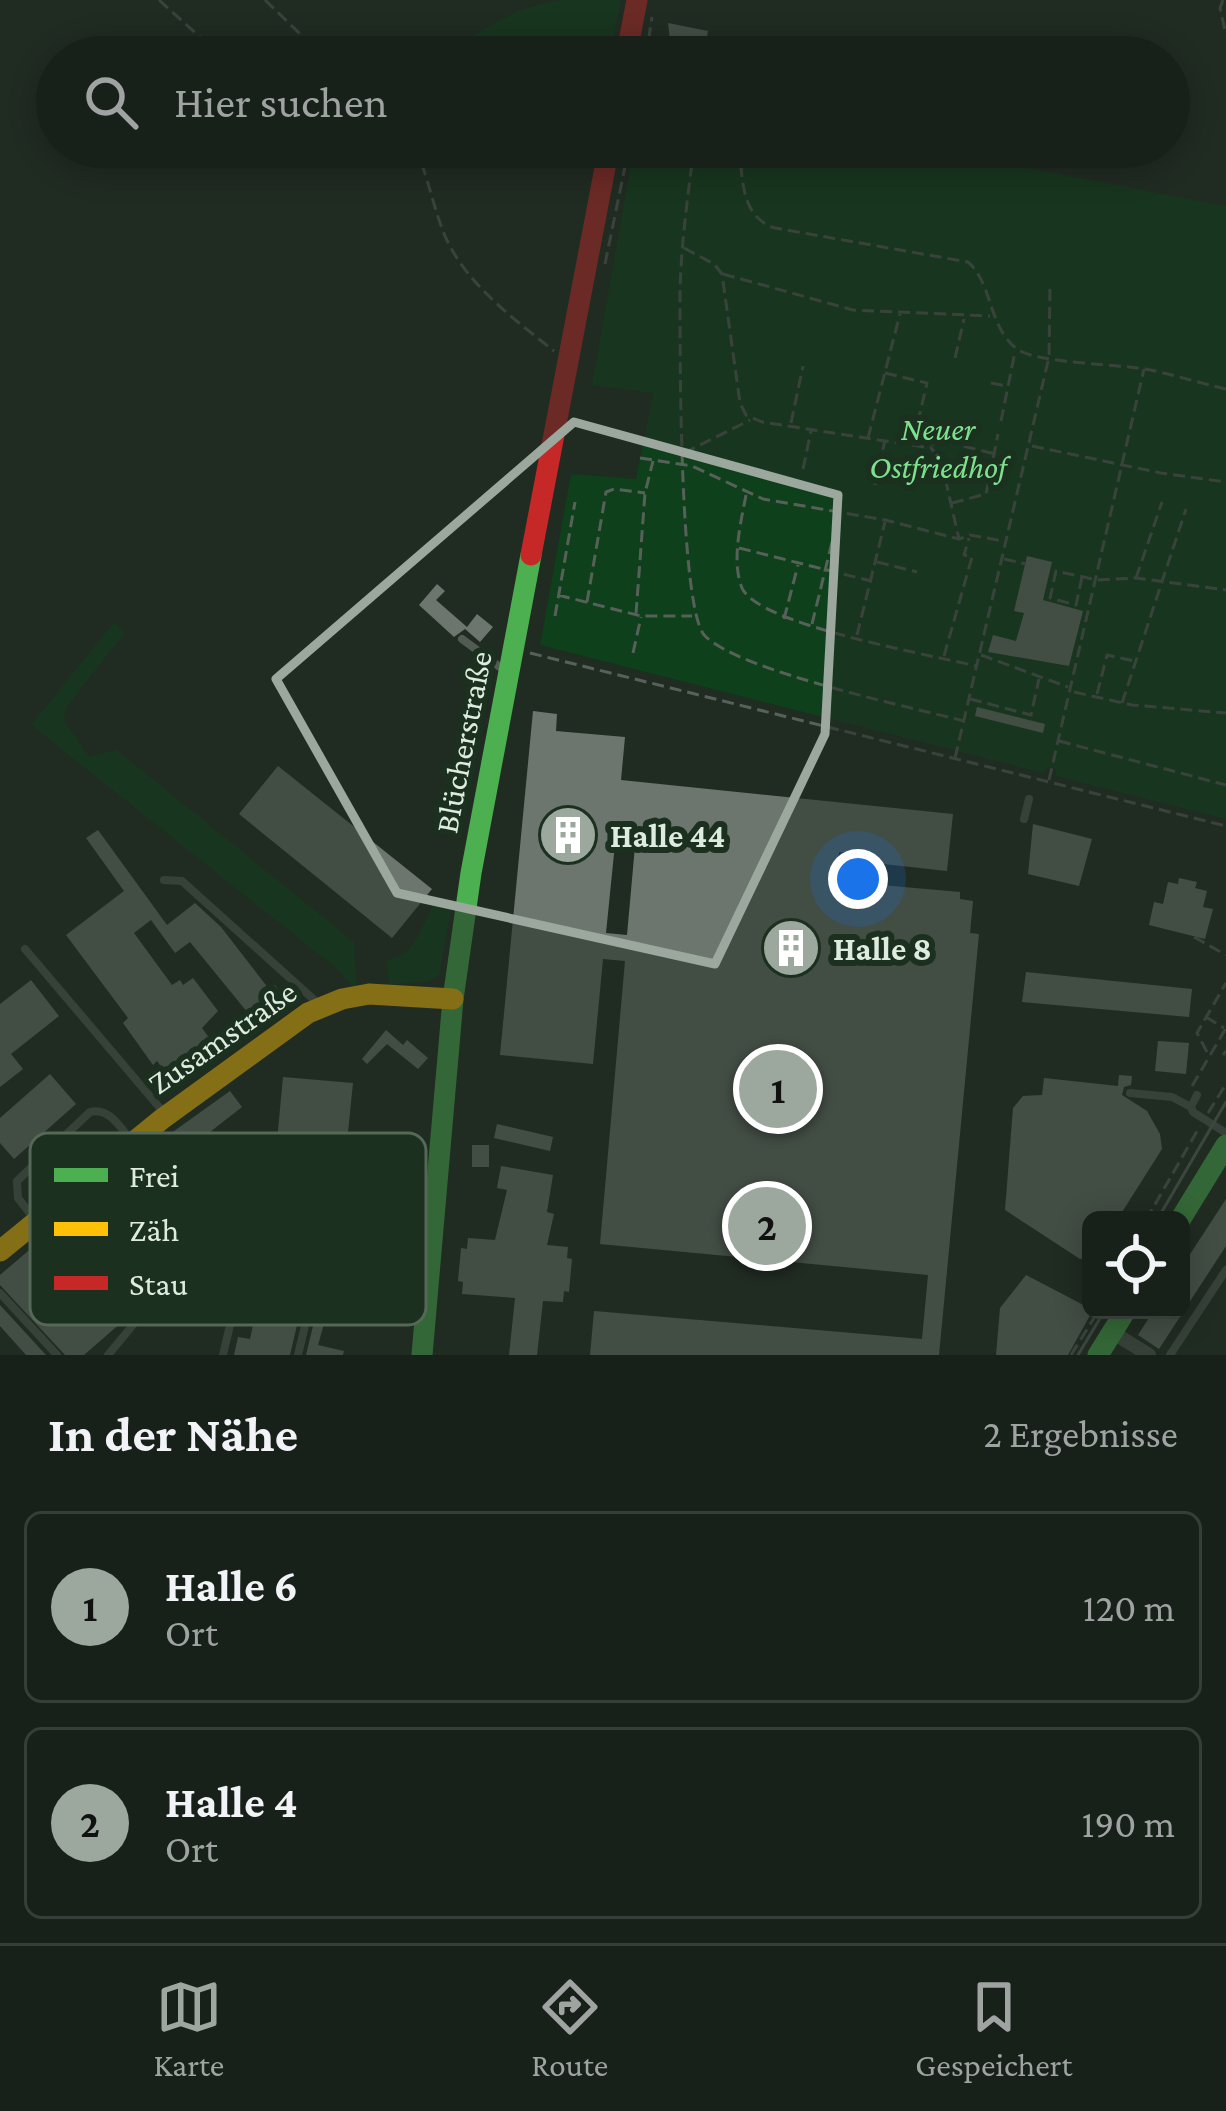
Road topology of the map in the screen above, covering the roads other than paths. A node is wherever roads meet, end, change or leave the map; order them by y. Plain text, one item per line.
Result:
1 (637, 0) edge
2 (630, 36) edge
3 (605, 168) edge
4 (462, 639) dead end
5 (509, 674) junction
6 (1029, 799) dead end
7 (1024, 819) dead end
8 (164, 880) dead end
9 (25, 950) dead end
10 (453, 999) junction
11 (322, 1007) junction
12 (1130, 1093) dead end
13 (1197, 1096) dead end
14 (1187, 1104) junction
15 (166, 1115) junction
16 (68, 1133) edge
17 (125, 1133) edge
18 (143, 1133) edge
19 (1226, 1133) edge
20 (1226, 1145) edge
21 (30, 1169) edge
22 (1186, 1211) edge
23 (30, 1213) edge
24 (30, 1225) edge
25 (0, 1251) edge
26 (1226, 1270) edge
27 (0, 1293) edge
28 (426, 1309) edge
29 (1120, 1319) edge
30 (133, 1325) edge
31 (231, 1325) edge
32 (305, 1325) edge
33 (425, 1325) edge
34 (1112, 1332) junction
35 (57, 1355) edge
36 (107, 1355) edge
37 (223, 1355) edge
38 (298, 1355) edge
39 (422, 1355) edge
40 (1098, 1355) edge
41 (1149, 1355) edge
42 (1170, 1355) edge

1 - 2 main road
3 - 5 main road, Blücherstraße
4 - 5 lane
5 - 10 main road, Blücherstraße
6 - 7 lane
8 - 11 lane
9 - 15 lane
10 - 11 main road, Zusamstraße
10 - 28 main road, Blücherstraße
11 - 15 main road, Zusamstraße
12 - 14 lane
13 - 14 lane
14 - 19 lane
15 - 18 main road, Zusamstraße
16 - 17 lane
20 - 22 main road
21 - 23 lane
24 - 25 main road, Zusamstraße
26 - 42 lane
27 - 35 lane
29 - 34 main road
30 - 36 lane
31 - 37 lane
32 - 38 lane
33 - 39 main road, Blücherstraße
34 - 40 main road
34 - 41 street

